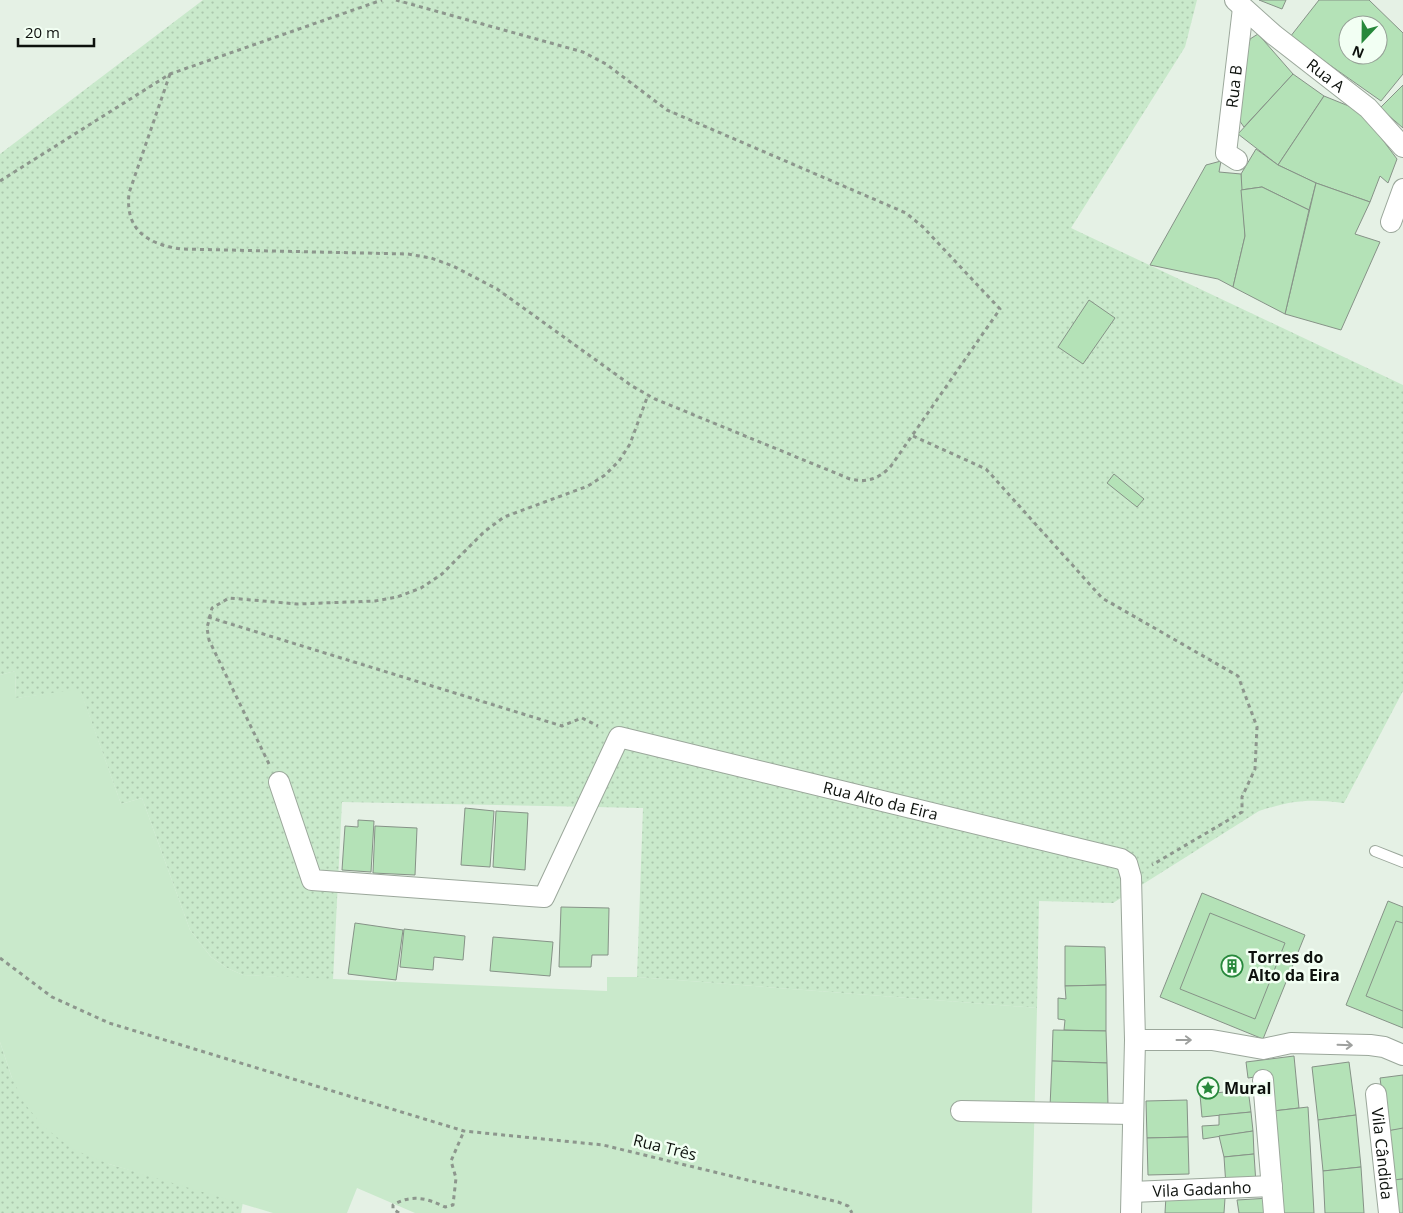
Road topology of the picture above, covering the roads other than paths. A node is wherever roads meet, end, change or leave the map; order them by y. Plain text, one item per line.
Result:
1 (1239, 4) edge
2 (1403, 147) edge
3 (1237, 160) dead end
4 (1403, 189) edge
5 (1391, 222) dead end
6 (279, 782) road end
7 (1375, 851) dead end
8 (1403, 862) edge
9 (1135, 1040) junction
10 (1403, 1055) edge
11 (1263, 1080) dead end
12 (1376, 1094) dead end
13 (960, 1111) dead end
14 (1133, 1114) junction
15 (1272, 1186) junction
16 (1132, 1192) junction
17 (1131, 1213) edge
18 (1274, 1213) edge
19 (1389, 1213) edge

1 - 2 street, Rua A
1 - 3 street, Rua B
4 - 5 street
6 - 9 street, Rua Alto da Eira
7 - 8 lane
9 -> 10 street
9 - 14 street
11 - 15 street, Vila Gadanho
12 - 19 street, Vila Cândida
13 - 14 street
14 - 16 street
15 - 16 street, Vila Gadanho
15 - 18 street, Vila Gadanho
16 - 17 street

